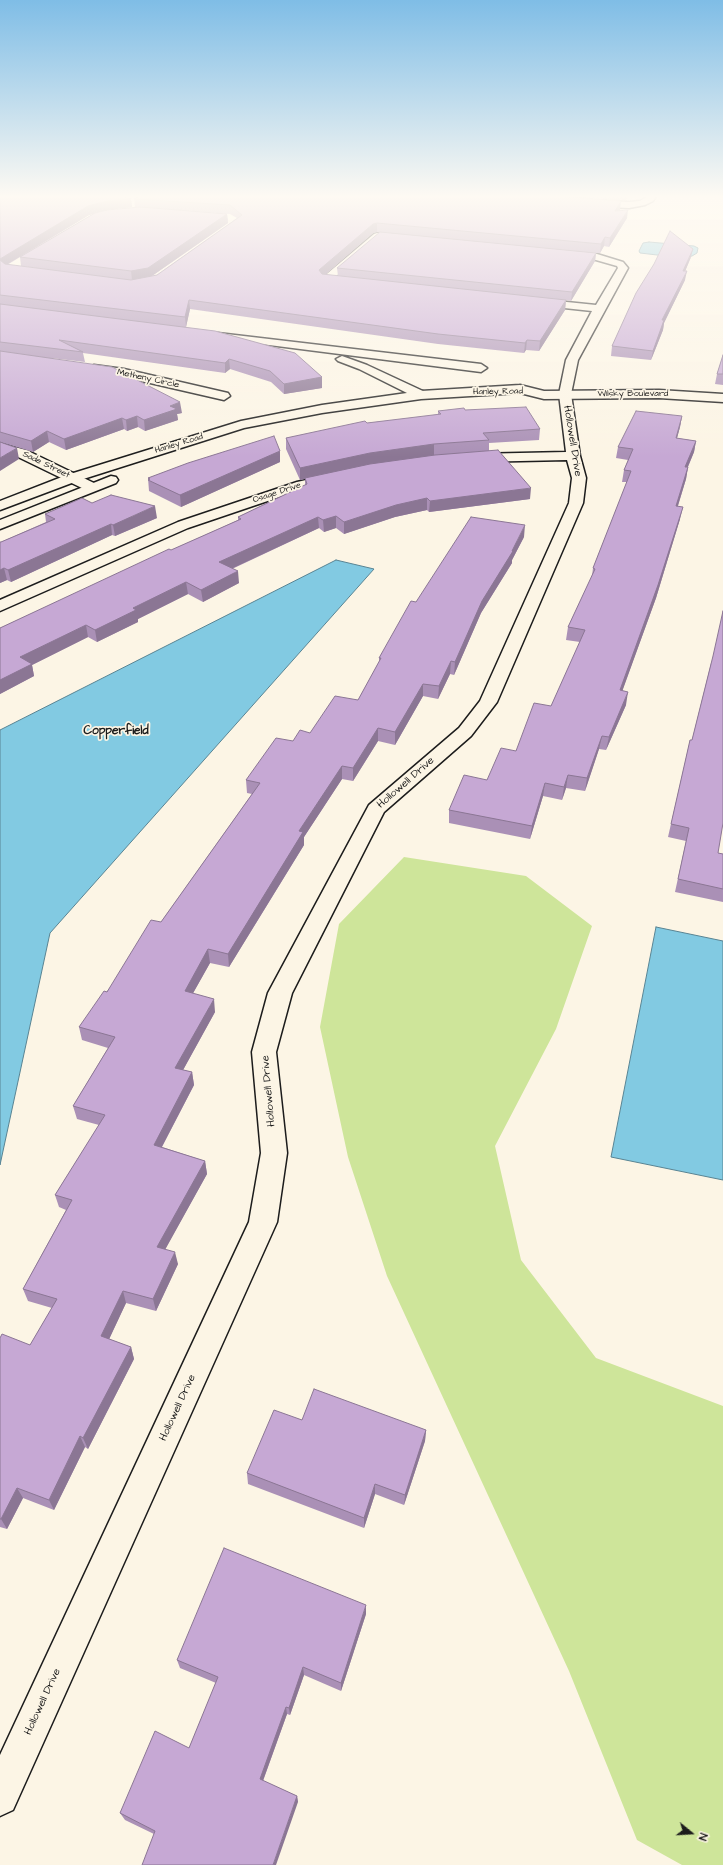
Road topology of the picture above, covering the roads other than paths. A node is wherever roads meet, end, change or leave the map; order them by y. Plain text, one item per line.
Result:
1 (355, 283) edge
2 (615, 283) edge
3 (600, 309) junction
4 (206, 335) edge
5 (309, 347) junction
6 (85, 368) edge
7 (481, 368) dead end
8 (421, 395) junction
9 (554, 395) junction
10 (224, 396) dead end
11 (723, 398) edge
12 (524, 402) dead end
13 (0, 447) edge
14 (573, 456) junction
15 (464, 459) edge
16 (174, 460) dead end
17 (146, 468) dead end
18 (125, 475) dead end
19 (347, 475) edge
20 (72, 478) junction
21 (91, 487) junction
22 (0, 506) edge
23 (0, 525) edge
24 (0, 606) edge
25 (0, 1797) edge

1 - 3 street, Hollowell Drive
2 - 3 street, Hollowell Drive
3 - 9 street, Hollowell Drive
4 - 5 street
5 - 7 street
5 - 8 street
6 - 10 street, Metheny Circle
8 - 9 street, Hanley Road
8 - 20 street, Hanley Road
9 - 11 street, Wilsky Boulevard
9 - 12 street, Hanley Road
9 - 14 street, Hollowell Drive
13 - 20 street, Sade Street
14 - 15 street
14 - 25 street, Hollowell Drive
16 - 17 street, Hanley Road
18 - 21 street
19 - 24 street, Osage Drive
20 - 21 street, Sade Street
20 - 22 street, Hanley Road
21 - 23 street

